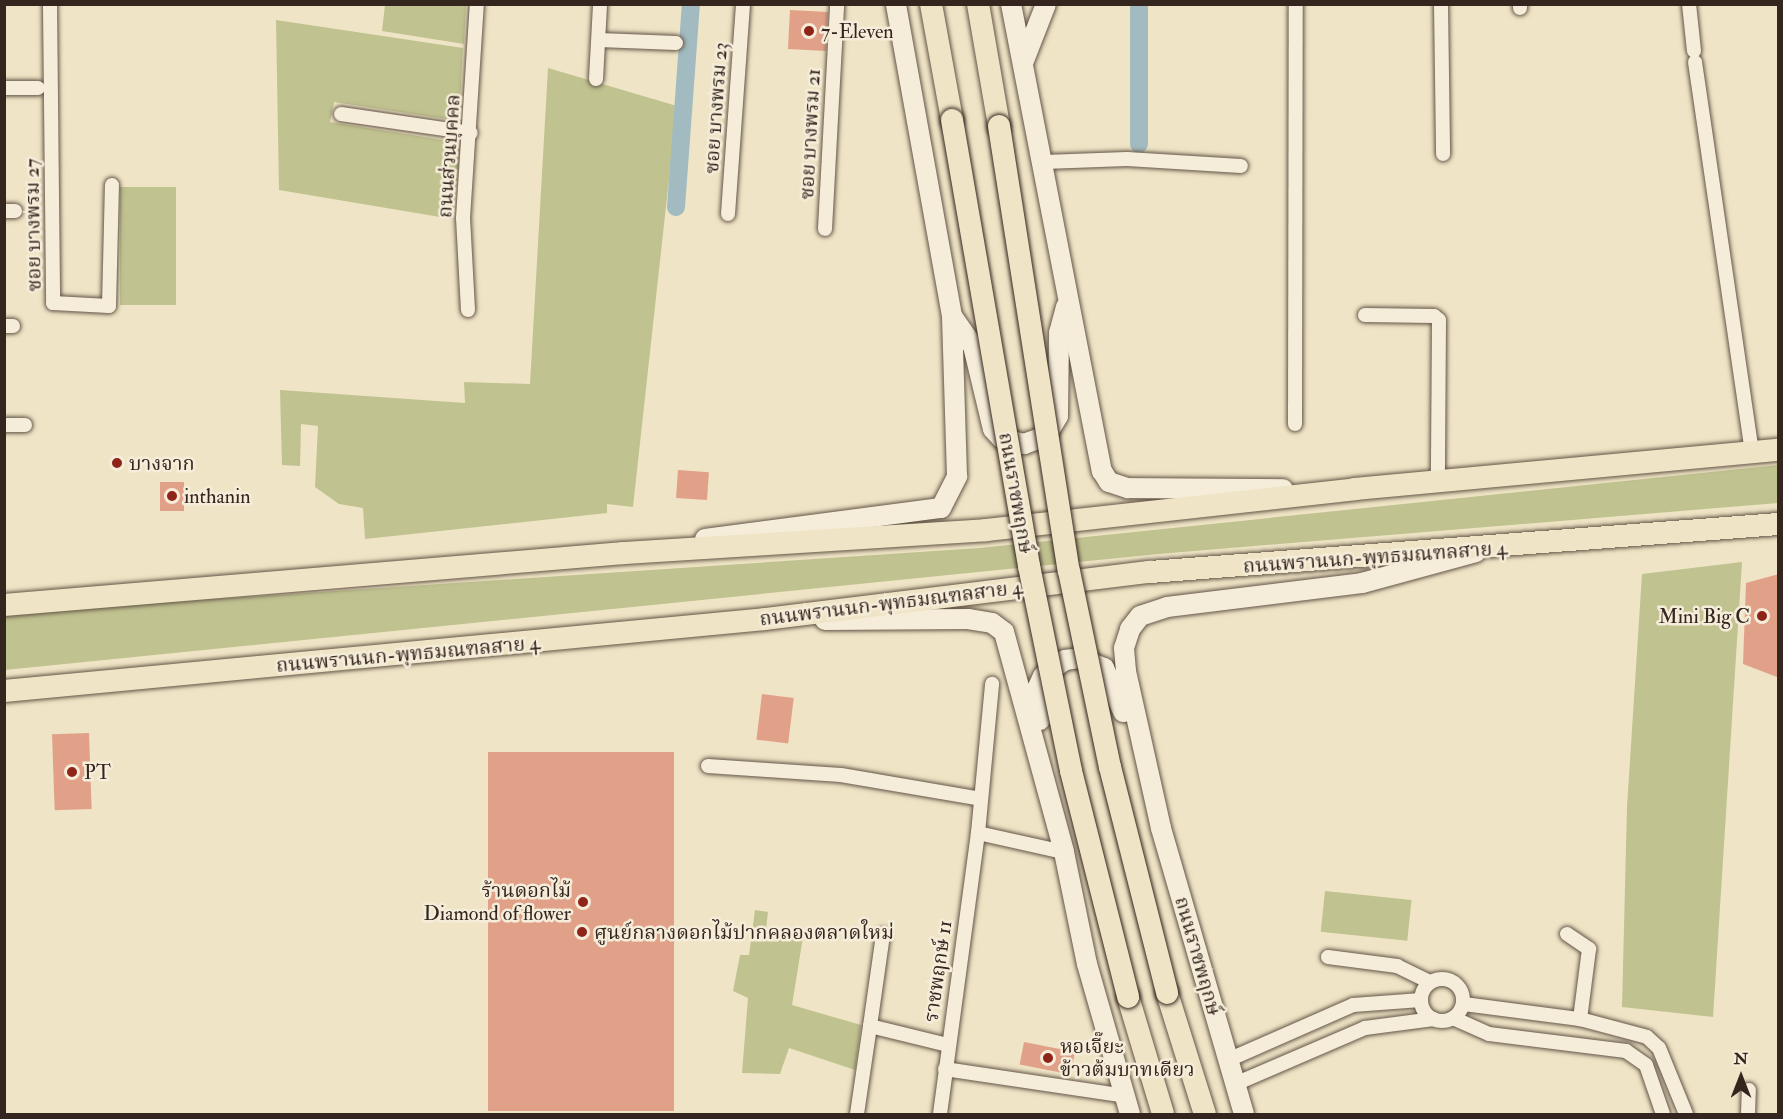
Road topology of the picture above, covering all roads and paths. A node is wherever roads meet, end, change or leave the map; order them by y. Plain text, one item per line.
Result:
1 (50, 4) edge
2 (477, 4) edge
3 (600, 4) edge
4 (743, 4) edge
5 (837, 4) edge
6 (896, 4) edge
7 (931, 4) edge
8 (978, 4) edge
9 (1011, 4) edge
10 (1046, 4) edge
11 (1296, 4) edge
12 (1441, 4) edge
13 (1689, 4) edge
14 (598, 40) junction
15 (676, 43) dead end
16 (1022, 65) junction
17 (596, 79) dead end
18 (4, 88) edge
19 (38, 88) dead end
20 (341, 114) dead end
21 (471, 133) junction
22 (1443, 154) dead end
23 (1044, 162) junction
24 (1241, 166) dead end
25 (112, 185) dead end
26 (728, 214) dead end
27 (825, 229) dead end
28 (1068, 302) junction
29 (468, 310) dead end
30 (1365, 315) dead end
31 (952, 316) junction
32 (1295, 424) dead end
33 (4, 425) edge
34 (25, 425) dead end
35 (1779, 450) edge
36 (1752, 453) junction
37 (1438, 481) junction
38 (1355, 489) junction
39 (1779, 524) edge
40 (1484, 550) junction
41 (624, 553) junction
42 (4, 605) edge
43 (765, 619) junction
44 (992, 684) dead end
45 (4, 691) edge
46 (708, 766) dead end
47 (981, 799) junction
48 (1161, 828) junction
49 (978, 833) junction
50 (1063, 846) junction
51 (1567, 934) dead end
52 (883, 935) dead end
53 (1328, 957) dead end
54 (1430, 982) junction
55 (1421, 1000) junction
56 (1464, 1004) junction
57 (1453, 1018) junction
58 (1433, 1019) junction
59 (1580, 1019) junction
60 (1607, 1025) junction
61 (870, 1026) junction
62 (948, 1045) junction
63 (1605, 1048) junction
64 (1227, 1060) junction
65 (945, 1069) junction
66 (1235, 1084) junction
67 (1749, 1090) dead end
68 (1127, 1105) edge
69 (857, 1114) edge
70 (940, 1114) edge
71 (1163, 1114) edge
72 (1205, 1114) edge
73 (1244, 1114) edge
74 (1663, 1114) edge
75 (1686, 1114) edge
76 (1748, 1114) edge

1 - 25 street, ซอย บางพรม 27
2 - 21 street, ถนนส่วนบุคคล
3 - 14 street
4 - 26 street, ซอย บางพรม 23
5 - 27 street, ซอย บางพรม 21
6 - 31 main road
7 - 71 main road, ถนนราชพฤกษ์, bridge
8 - 72 main road, ถนนราชพฤกษ์, bridge
9 - 16 main road
10 - 16 main road
11 - 32 street
12 - 22 street
13 - 36 street
14 - 15 street
14 - 17 street
16 - 23 main road
18 - 19 street
20 - 21 street
21 - 29 street, ถนนส่วนบุคคล
23 - 24 street
23 - 28 main road
28 - 31 main road
28 - 38 main road
30 - 37 street
31 - 41 main road
33 - 34 street
35 - 36 main road
36 - 37 main road
37 - 38 main road
38 - 41 main road
39 - 40 main road, ถนนพรานนก-พุทธมณฑลสาย 4
40 - 43 main road, ถนนพรานนก-พุทธมณฑลสาย 4
40 - 48 main road, ถนนราชพฤกษ์
41 - 42 main road
43 - 45 main road, ถนนพรานนก-พุทธมณฑลสาย 4
43 - 50 main road
44 - 47 street, ราชพฤกษ์ 11
46 - 47 street
47 - 49 street, ราชพฤกษ์ 11
48 - 50 main road
48 - 64 main road, ถนนราชพฤกษ์
49 - 50 street
49 - 62 street, ราชพฤกษ์ 11
50 - 68 main road
51 - 59 street
52 - 61 street
53 - 54 street
54 - 55 street
54 - 56 street
55 - 58 street
55 - 64 street
56 - 57 street
56 - 59 street
57 - 58 street
57 - 63 street
58 - 66 street
59 - 60 street
60 - 63 street
60 - 75 street
61 - 62 street
61 - 69 street
62 - 65 street, ราชพฤกษ์ 11
63 - 74 street
64 - 66 main road, ถนนราชพฤกษ์
65 - 68 street
65 - 70 street, ราชพฤกษ์ 11
66 - 73 main road, ถนนราชพฤกษ์
67 - 76 street

